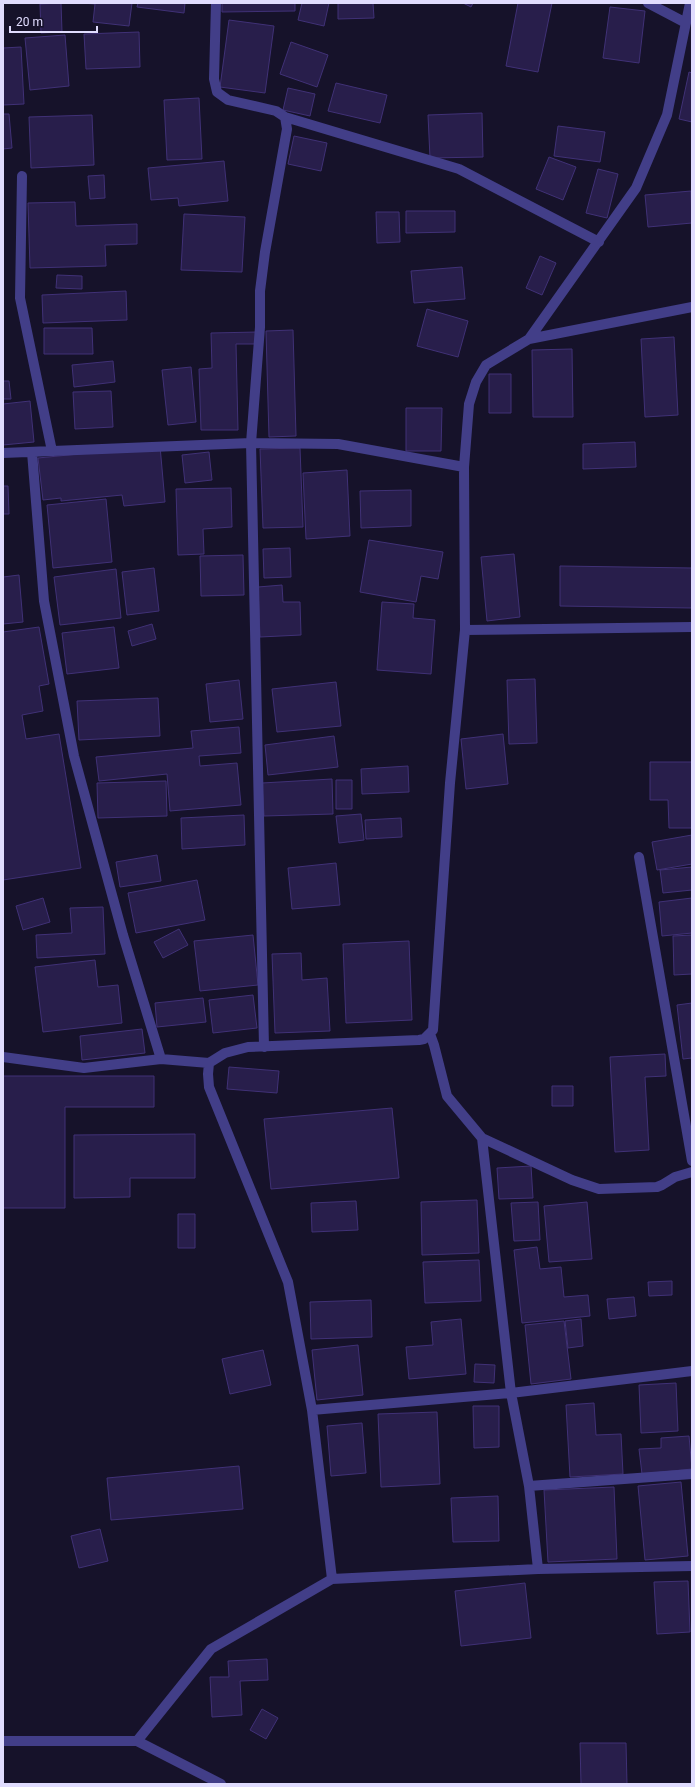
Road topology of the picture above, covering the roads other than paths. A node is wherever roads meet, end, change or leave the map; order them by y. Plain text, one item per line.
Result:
1 (216, 3) edge
2 (648, 3) edge
3 (690, 3) edge
4 (686, 23) junction
5 (284, 117) junction
6 (22, 176) dead end
7 (599, 242) junction
8 (692, 307) edge
9 (528, 339) junction
10 (251, 443) junction
11 (52, 451) junction
12 (32, 452) junction
13 (3, 453) edge
14 (464, 467) junction
15 (692, 627) edge
16 (464, 630) junction
17 (639, 857) dead end
18 (430, 1034) junction
19 (264, 1047) junction
20 (3, 1057) edge
21 (161, 1059) junction
22 (209, 1063) junction
23 (482, 1138) junction
24 (692, 1161) edge
25 (692, 1172) edge
26 (692, 1371) edge
27 (511, 1393) junction
28 (312, 1410) junction
29 (692, 1474) edge
30 (529, 1486) junction
31 (692, 1566) edge
32 (538, 1569) junction
33 (332, 1579) junction
34 (3, 1741) edge
35 (137, 1741) junction
36 (221, 1784) edge

1 - 5 street
2 - 4 street
3 - 4 street
4 - 7 street
5 - 7 street
5 - 10 street
6 - 11 street
7 - 9 street
8 - 9 street
9 - 14 street
10 - 11 street
10 - 14 street
10 - 19 street
11 - 12 street
12 - 13 street
12 - 21 street
14 - 16 street
15 - 16 street
16 - 18 street
17 - 24 street
18 - 19 street
18 - 23 street
19 - 22 street
20 - 21 street
21 - 22 street
22 - 28 street
23 - 25 street
23 - 27 street
26 - 27 street
27 - 28 street
27 - 30 street
28 - 33 street
29 - 30 street
30 - 32 street
31 - 32 street
32 - 33 street
33 - 35 street
34 - 35 street
35 - 36 street

